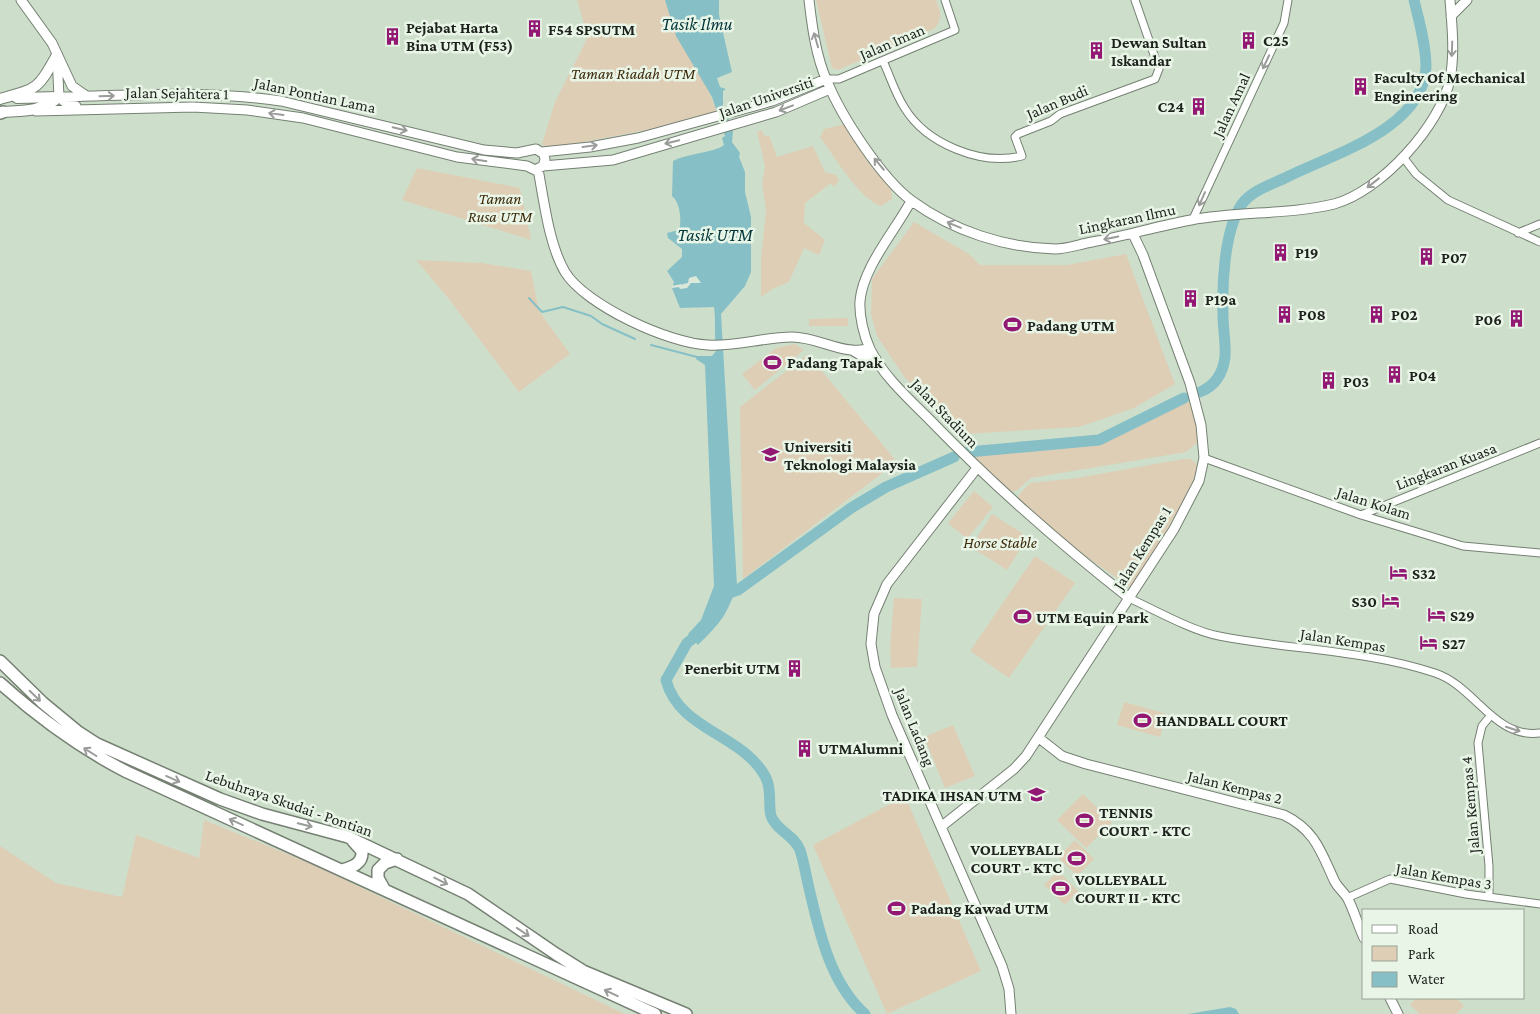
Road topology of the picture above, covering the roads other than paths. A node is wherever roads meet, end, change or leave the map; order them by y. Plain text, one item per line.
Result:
1 (21, 0) edge
2 (808, 0) edge
3 (945, 0) edge
4 (1135, 0) edge
5 (1288, 0) edge
6 (1450, 0) edge
7 (1468, 0) edge
8 (1451, 16) junction
9 (57, 56) junction
10 (883, 61) junction
11 (826, 79) junction
12 (839, 79) junction
13 (830, 89) junction
14 (90, 96) junction
15 (58, 97) junction
16 (0, 99) edge
17 (307, 107) junction
18 (95, 108) junction
19 (27, 111) junction
20 (1, 112) edge
21 (343, 116) junction
22 (303, 118) junction
23 (340, 128) junction
24 (530, 151) junction
25 (542, 152) junction
26 (1403, 157) junction
27 (527, 166) junction
28 (540, 168) junction
29 (911, 201) junction
30 (1193, 219) junction
31 (1540, 224) edge
32 (1518, 233) junction
33 (1133, 234) junction
34 (1540, 242) edge
35 (870, 349) junction
36 (852, 350) junction
37 (876, 358) junction
38 (1540, 443) edge
39 (1204, 458) junction
40 (977, 468) junction
41 (1362, 515) junction
42 (1540, 554) edge
43 (1129, 598) junction
44 (0, 662) edge
45 (0, 683) edge
46 (1491, 714) junction
47 (1540, 733) edge
48 (1039, 738) junction
49 (942, 826) junction
50 (348, 836) junction
51 (397, 859) junction
52 (342, 870) junction
53 (384, 889) junction
54 (1489, 897) junction
55 (1347, 898) junction
56 (1540, 904) edge
57 (1362, 933) edge
58 (1390, 999) edge
59 (655, 1014) edge
60 (686, 1014) edge
61 (1011, 1014) edge
62 (1398, 1014) edge

1 - 9 street
11 -> 2 street, Lingkaran Ilmu
3 - 10 street, Jalan Iman
4 - 10 street, Jalan Budi
5 -> 30 street, Jalan Amal
6 - 8 street, Lingkaran Ilmu
7 - 8 street
8 -> 26 street, Lingkaran Ilmu
9 - 14 street
9 - 15 street
9 - 16 main road
10 - 12 street, Jalan Iman
11 - 12 street, Jalan Universiti
11 - 13 street, Lingkaran Ilmu
25 -> 11 street, Jalan Universiti
12 - 13 street, Jalan Universiti
13 -> 28 street, Jalan Universiti
29 -> 13 street, Lingkaran Ilmu
14 - 15 street, Jalan Pontian Lama
14 -> 17 street, Jalan Pontian Lama
15 - 16 main road, Jalan Pontian Lama
15 - 18 street
15 - 19 main road
17 - 21 street, Jalan Pontian Lama
17 - 22 street
18 - 19 street, Jalan Sejahtera 1
22 -> 18 street, Jalan Sejahtera 1
19 - 20 main road, Jalan Sejahtera 1
21 - 23 street
21 -> 24 street, Jalan Pontian Lama
22 - 23 street, Jalan Sejahtera 1
27 -> 23 street, Jalan Sejahtera 1
24 - 25 street
24 - 27 street
25 - 28 street
26 -> 30 street, Lingkaran Ilmu
26 - 32 street
27 - 28 street
28 - 36 street
33 -> 29 street, Lingkaran Ilmu
29 - 35 street, Jalan Stadium
30 - 33 street, Lingkaran Ilmu
31 - 32 street
32 - 34 street
33 - 39 street, Jalan Kempas 1
35 - 36 street
35 - 37 street, Jalan Stadium
36 - 37 street
37 - 40 street, Jalan Stadium
38 - 41 street, Lingkaran Kuasa
39 - 41 street, Jalan Kolam
39 - 43 street, Jalan Kempas 1
40 - 43 street, Jalan Stadium
40 - 49 street, Jalan Ladang
41 - 42 street, Jalan Kolam
43 - 46 street, Jalan Kempas
43 - 48 street, Jalan Kempas 1
44 -> 50 highway, Lebuhraya Skudai - Pontian
52 -> 45 highway, Lebuhraya Skudai - Pontian
46 -> 47 street, Jalan Kempas
46 - 54 street, Jalan Kempas 4
48 - 49 street, Jalan Kempas 1
48 - 55 street, Jalan Kempas 2
49 - 61 street, Jalan Ladang
50 - 51 highway, Lebuhraya Skudai - Pontian
50 - 52 highway
51 - 53 highway
51 -> 60 highway, Lebuhraya Skudai - Pontian
52 - 53 highway, Lebuhraya Skudai - Pontian
59 -> 53 highway, Lebuhraya Skudai - Pontian
54 - 55 street, Jalan Kempas 3
54 - 56 street, Jalan Kempas 3
55 - 57 street, Jalan Kempas 2
58 - 62 street

